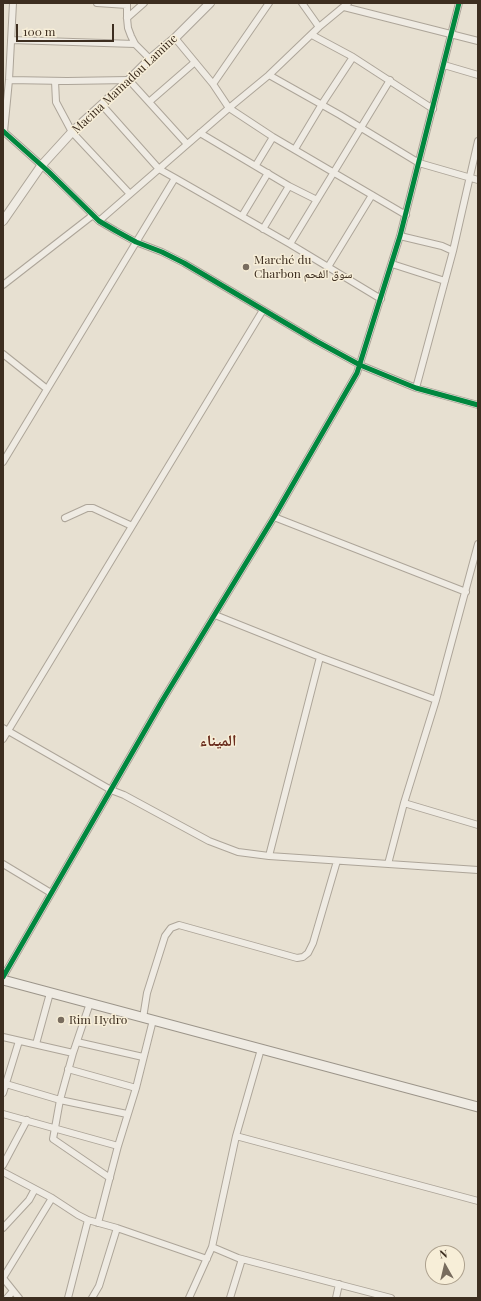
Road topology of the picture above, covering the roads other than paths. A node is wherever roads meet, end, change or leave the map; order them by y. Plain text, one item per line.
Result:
1 (13, 3) edge
2 (97, 3) edge
3 (144, 3) edge
4 (210, 3) edge
5 (269, 3) edge
6 (302, 3) edge
7 (459, 3) edge
8 (127, 4) edge
9 (346, 5) edge
10 (127, 18) junction
11 (319, 27) junction
12 (451, 34) junction
13 (312, 35) junction
14 (174, 38) junction
15 (12, 40) junction
16 (478, 41) edge
17 (135, 44) junction
18 (3, 48) edge
19 (11, 48) junction
20 (353, 57) junction
21 (150, 59) junction
22 (195, 62) junction
23 (444, 65) junction
24 (269, 75) junction
25 (478, 75) edge
26 (9, 80) junction
27 (129, 80) junction
28 (390, 80) junction
29 (55, 81) junction
30 (213, 84) junction
31 (149, 102) junction
32 (322, 104) junction
33 (102, 105) junction
34 (229, 108) junction
35 (433, 109) junction
36 (361, 128) junction
37 (3, 131) edge
38 (72, 132) junction
39 (200, 133) junction
40 (273, 136) junction
41 (478, 141) edge
42 (187, 144) junction
43 (295, 149) junction
44 (419, 163) junction
45 (256, 165) junction
46 (41, 166) junction
47 (159, 168) junction
48 (333, 172) junction
49 (268, 173) junction
50 (175, 178) junction
51 (470, 178) junction
52 (478, 180) edge
53 (289, 186) junction
54 (130, 194) junction
55 (372, 195) junction
56 (316, 200) junction
57 (93, 215) junction
58 (406, 215) junction
59 (242, 216) junction
60 (3, 221) edge
61 (99, 221) junction
62 (263, 228) junction
63 (400, 236) junction
64 (136, 242) junction
65 (290, 244) junction
66 (453, 251) junction
67 (392, 264) junction
68 (328, 267) junction
69 (445, 281) junction
70 (3, 285) edge
71 (381, 299) junction
72 (263, 310) junction
73 (3, 354) edge
74 (360, 365) junction
75 (416, 388) junction
76 (47, 389) junction
77 (478, 405) edge
78 (3, 462) edge
79 (274, 516) junction
80 (65, 518) dead end
81 (132, 526) junction
82 (478, 544) edge
83 (466, 592) junction
84 (215, 615) junction
85 (320, 657) junction
86 (436, 700) junction
87 (6, 729) edge
88 (3, 740) edge
89 (111, 790) junction
90 (404, 803) junction
91 (478, 825) edge
92 (269, 856) junction
93 (337, 861) junction
94 (3, 864) edge
95 (388, 864) junction
96 (478, 870) edge
97 (51, 893) junction
98 (3, 977) edge
99 (3, 980) edge
100 (50, 993) junction
101 (90, 1004) junction
102 (143, 1018) junction
103 (153, 1020) junction
104 (3, 1037) edge
105 (19, 1041) junction
106 (77, 1042) junction
107 (36, 1044) junction
108 (261, 1049) junction
109 (73, 1053) junction
110 (143, 1057) junction
111 (68, 1070) junction
112 (6, 1084) junction
113 (136, 1088) junction
114 (3, 1093) edge
115 (60, 1100) junction
116 (478, 1107) edge
117 (3, 1114) edge
118 (127, 1114) junction
119 (27, 1120) junction
120 (54, 1128) junction
121 (236, 1136) junction
122 (118, 1146) junction
123 (3, 1165) edge
124 (4, 1174) edge
125 (110, 1178) junction
126 (35, 1189) junction
127 (52, 1198) junction
128 (478, 1201) edge
129 (88, 1220) junction
130 (98, 1223) junction
131 (3, 1228) edge
132 (117, 1228) junction
133 (212, 1247) junction
134 (207, 1259) junction
135 (242, 1259) junction
136 (3, 1278) edge
137 (339, 1284) junction
138 (13, 1291) junction
139 (94, 1296) edge
140 (7, 1298) edge
141 (19, 1298) edge
142 (68, 1298) edge
143 (101, 1298) edge
144 (189, 1298) edge
145 (230, 1298) edge
146 (336, 1298) edge
147 (391, 1298) edge

1 - 15 street
2 - 8 street
3 - 10 street
4 - 14 street, Macina Mamadou Lamine
5 - 30 street
6 - 11 street
7 - 12 street
8 - 10 street
9 - 11 street
9 - 12 street
10 - 17 street
11 - 13 street
12 - 16 street
12 - 23 street
13 - 20 street
13 - 24 street
14 - 21 street, Macina Mamadou Lamine
14 - 22 street
15 - 17 street
15 - 19 street
17 - 21 street
18 - 19 street
19 - 26 street
20 - 28 street
20 - 32 street
21 - 27 street, Macina Mamadou Lamine
22 - 30 street
22 - 31 street
23 - 25 street
23 - 35 street
24 - 32 street
24 - 34 street
26 - 29 street
26 - 37 street
27 - 29 street
27 - 31 street
27 - 33 street, Macina Mamadou Lamine
28 - 35 street
28 - 36 street
29 - 38 street
30 - 34 street
31 - 42 street
32 - 36 street
32 - 43 street
33 - 38 street, Macina Mamadou Lamine
33 - 47 street
34 - 39 street
34 - 40 street
35 - 44 street
36 - 44 street
36 - 48 street
37 - 46 street
38 - 46 street, Macina Mamadou Lamine
38 - 54 street
39 - 42 street
39 - 45 street
40 - 43 street
40 - 45 street
41 - 51 street
42 - 47 street
43 - 48 street
44 - 51 street
44 - 58 street
45 - 49 street
46 - 57 street
46 - 60 street, Macina Mamadou Lamine
47 - 50 street
47 - 54 street
48 - 55 street
48 - 56 street
49 - 53 street
49 - 59 street
50 - 59 street
50 - 64 street
51 - 52 street
51 - 66 street
53 - 56 street
53 - 62 street
54 - 61 street
55 - 58 street
55 - 68 street
56 - 65 street
57 - 61 street
57 - 70 street
58 - 63 street
59 - 62 street
61 - 64 street
62 - 65 street
63 - 66 street
63 - 67 street
64 - 72 street
64 - 76 street
65 - 68 street
66 - 69 street
67 - 69 street
67 - 71 street
68 - 71 street
69 - 75 street
71 - 74 street
72 - 74 street
72 - 81 street
73 - 76 street
74 - 75 street
74 - 79 street
75 - 77 street
76 - 78 street
79 - 83 street
79 - 84 street
80 - 81 street
81 - 87 street
82 - 83 street
83 - 86 street
84 - 85 street
84 - 89 street
85 - 86 street
85 - 92 street
86 - 90 street
87 - 88 street
87 - 89 street
89 - 92 street
89 - 97 street
90 - 91 street
90 - 95 street
92 - 93 street
93 - 95 street
93 - 102 street
94 - 97 street
95 - 96 street
97 - 98 street
99 - 100 main road
100 - 101 main road
100 - 107 street
101 - 102 main road
101 - 106 street
102 - 103 main road
103 - 108 main road
103 - 110 street
104 - 105 street
105 - 107 street
105 - 112 street
106 - 109 street
106 - 110 street
107 - 109 street
108 - 116 main road
108 - 121 street
109 - 111 street
110 - 113 street
111 - 113 street
111 - 115 street
112 - 114 street
112 - 115 street
113 - 118 street
115 - 118 street
115 - 120 street
117 - 119 street
118 - 122 street
119 - 120 street
119 - 123 street
120 - 122 street
120 - 125 street
121 - 128 street
121 - 133 street
122 - 125 street
124 - 126 street
125 - 130 street
126 - 127 street
126 - 131 street
127 - 129 street
127 - 136 street
129 - 130 street
129 - 142 street
130 - 132 street
132 - 134 street
132 - 139 street
133 - 134 street
133 - 135 street
134 - 144 street
135 - 137 street
135 - 145 street
136 - 138 street
137 - 146 street
137 - 147 street
138 - 140 street
138 - 141 street
139 - 143 street

